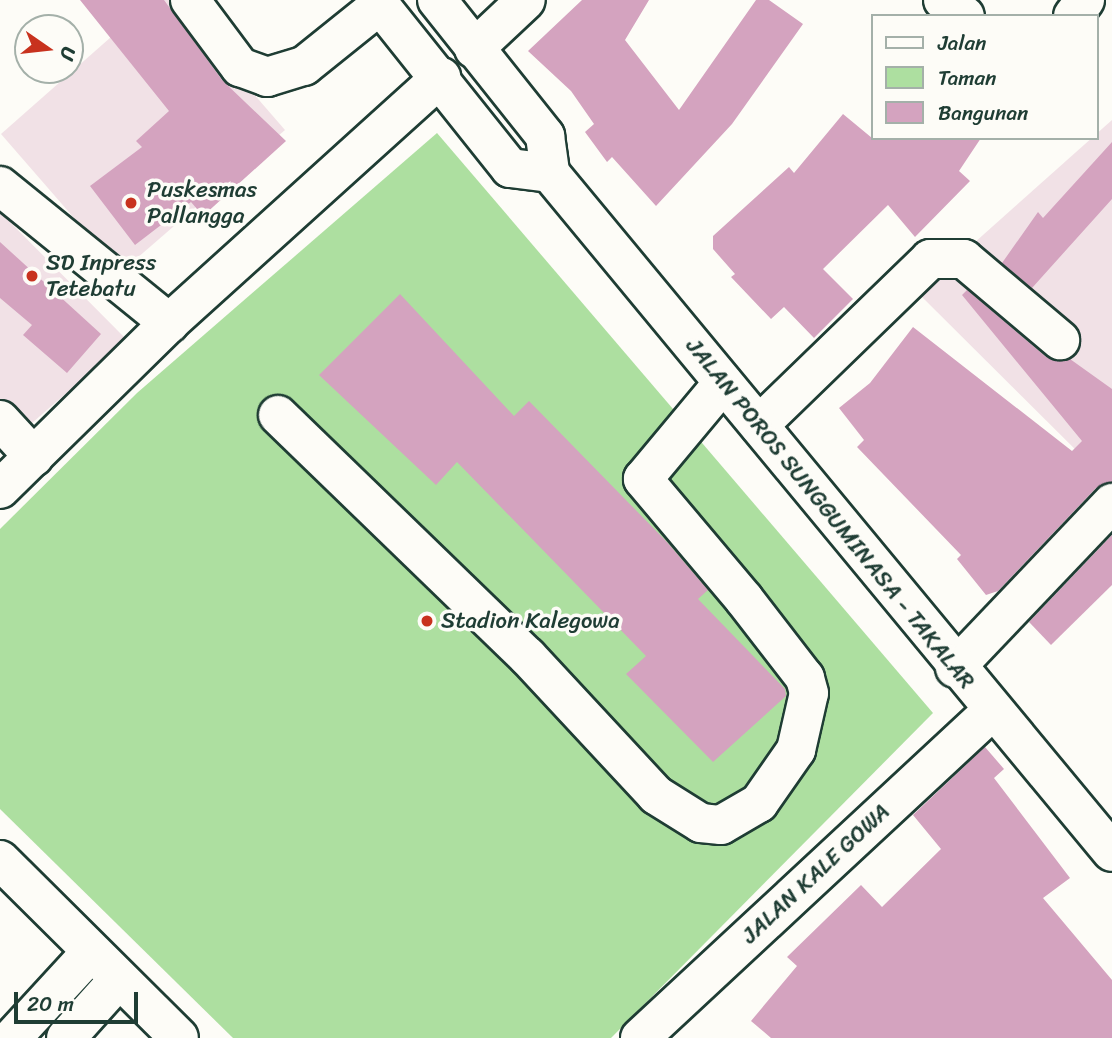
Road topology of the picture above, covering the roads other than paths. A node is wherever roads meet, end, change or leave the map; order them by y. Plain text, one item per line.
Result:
1 (190, 0) edge
2 (437, 0) edge
3 (526, 0) edge
4 (943, 0) edge
5 (378, 2) edge
6 (962, 14) edge
7 (474, 49) junction
8 (441, 77) junction
9 (550, 173) junction
10 (0, 186) edge
11 (169, 323) junction
12 (1060, 340) dead end
13 (723, 383) junction
14 (278, 415) dead end
15 (0, 420) edge
16 (759, 425) junction
17 (34, 457) junction
18 (0, 489) edge
19 (1112, 503) edge
20 (955, 668) junction
21 (992, 711) junction
22 (1112, 852) edge
23 (0, 860) edge
24 (91, 952) junction
25 (118, 980) junction
26 (661, 1031) edge
27 (12, 1038) edge
28 (65, 1038) edge
29 (179, 1038) edge

1 - 5 main road
2 - 7 main road
3 - 7 main road
4 - 6 main road
5 - 8 main road
7 - 9 main road
8 - 9 main road
8 - 11 main road
9 - 13 main road, JALAN POROS SUNGGUMINASA - TAKALAR
10 - 11 main road
11 - 17 main road
12 - 16 main road
13 - 14 main road
13 - 16 main road, JALAN POROS SUNGGUMINASA - TAKALAR
15 - 17 main road
16 - 20 main road, JALAN POROS SUNGGUMINASA - TAKALAR
17 - 18 main road
19 - 20 main road
20 - 21 main road, JALAN POROS SUNGGUMINASA - TAKALAR
21 - 22 main road, JALAN POROS SUNGGUMINASA - TAKALAR
21 - 26 main road, JALAN KALE GOWA
23 - 24 main road
24 - 25 main road
24 - 27 main road
25 - 28 main road
25 - 29 main road

